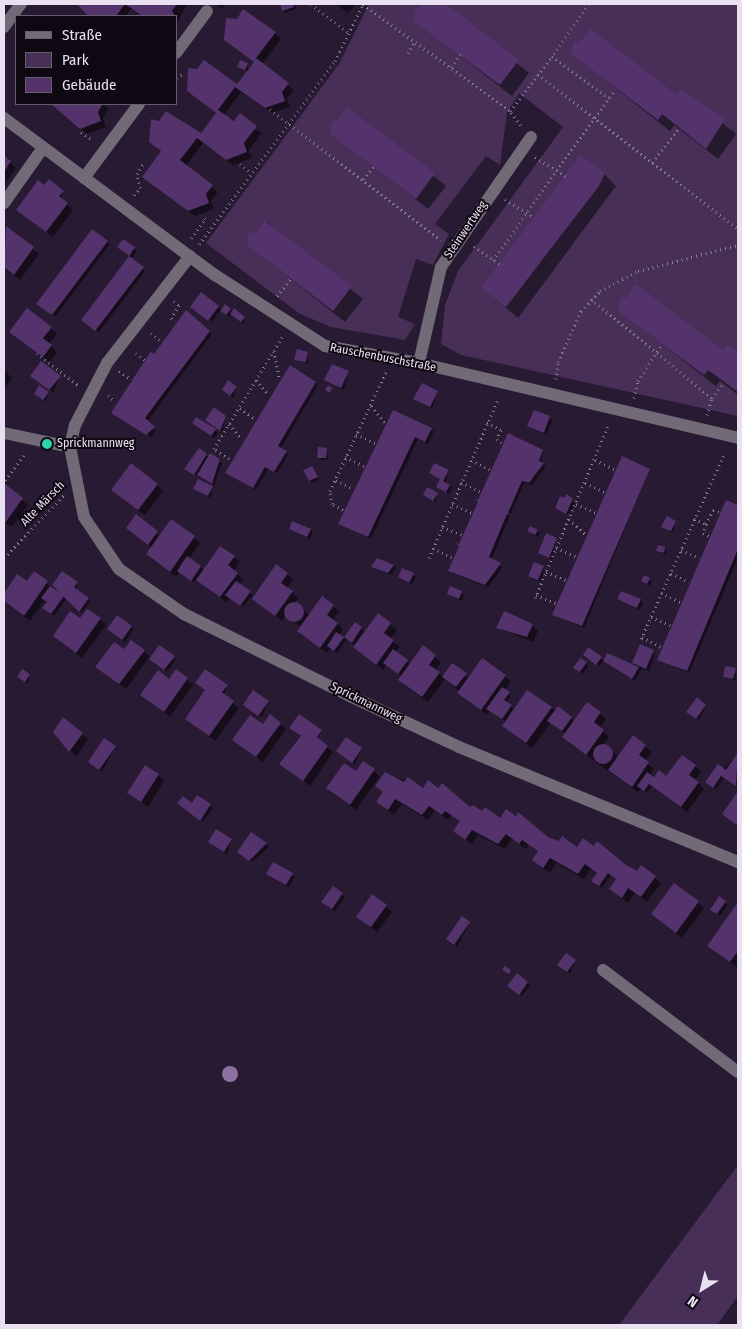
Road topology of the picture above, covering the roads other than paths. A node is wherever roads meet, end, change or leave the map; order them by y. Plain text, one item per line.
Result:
1 (21, 4) edge
2 (207, 11) dead end
3 (4, 27) edge
4 (178, 50) edge
5 (138, 105) edge
6 (4, 118) edge
7 (531, 137) road end
8 (44, 148) junction
9 (84, 178) junction
10 (4, 203) edge
11 (186, 253) junction
12 (420, 363) junction
13 (4, 432) edge
14 (735, 438) edge
15 (70, 447) junction
16 (738, 862) edge
17 (603, 970) dead end
18 (738, 1072) edge

1 - 3 street
2 - 4 street
5 - 9 street
6 - 8 street, Rauschenbuschstraße
7 - 12 street, Steinwertweg
8 - 9 street, Rauschenbuschstraße
8 - 10 street
9 - 11 street, Rauschenbuschstraße
11 - 12 street, Rauschenbuschstraße
11 - 15 street, Sprickmannweg
12 - 14 street, Rauschenbuschstraße
13 - 15 street
15 - 16 street, Sprickmannweg
17 - 18 street

